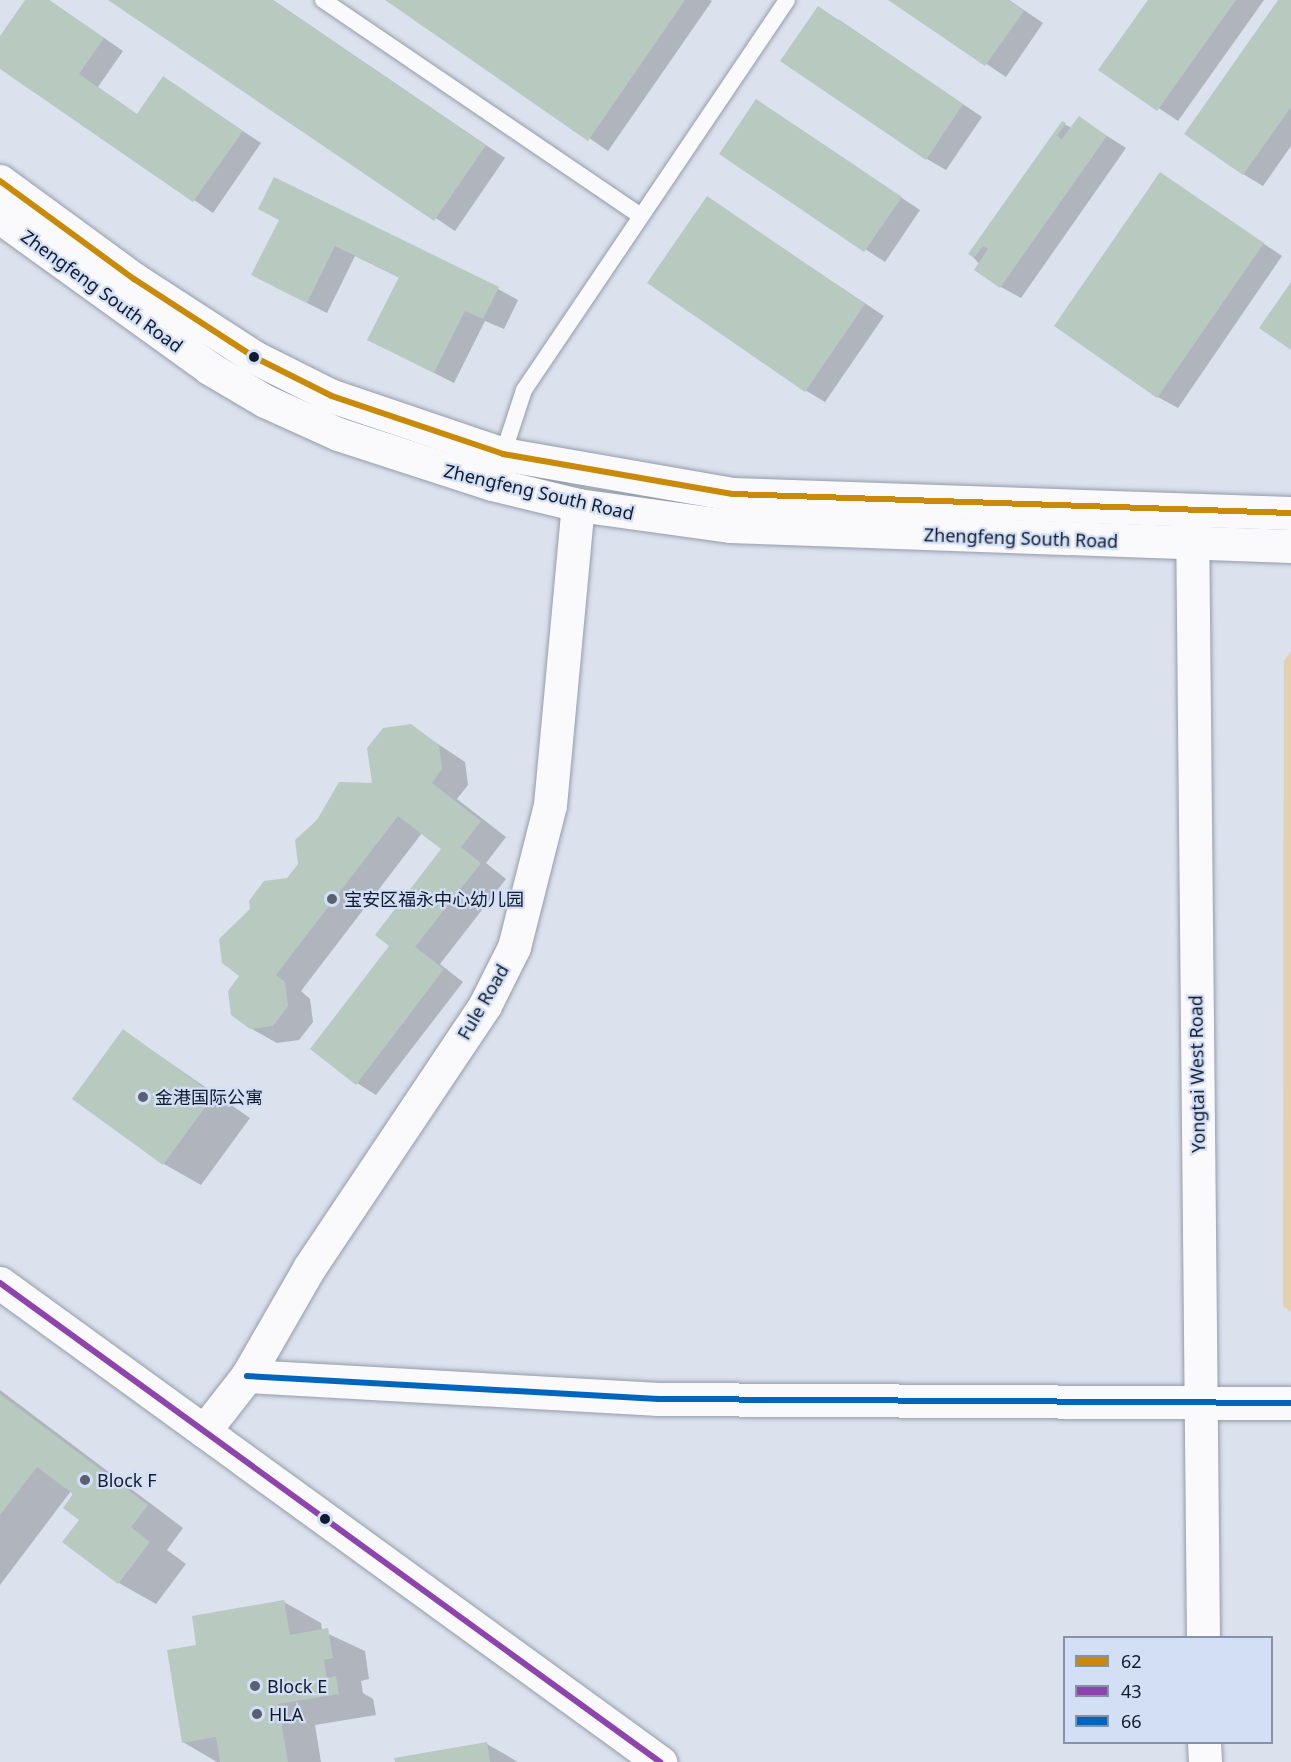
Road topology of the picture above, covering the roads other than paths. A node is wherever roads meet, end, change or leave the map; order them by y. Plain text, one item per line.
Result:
1 (323, 0) edge
2 (787, 0) edge
3 (0, 181) edge
4 (641, 216) junction
5 (0, 217) edge
6 (503, 454) junction
7 (578, 505) junction
8 (1191, 510) junction
9 (1291, 513) edge
10 (1192, 543) junction
11 (1291, 546) edge
12 (0, 1283) edge
13 (247, 1376) junction
14 (1201, 1401) junction
15 (1291, 1403) edge
16 (204, 1431) junction
17 (1203, 1636) edge
18 (1204, 1744) edge
19 (660, 1762) edge
20 (1205, 1762) edge

1 - 4 lane
2 - 4 lane
3 - 6 street, Zhengfeng South Road
4 - 6 lane
5 - 7 street, Zhengfeng South Road
6 - 8 street, Zhengfeng South Road
7 - 10 street, Zhengfeng South Road
7 - 13 street, Fule Road
8 - 9 street, Zhengfeng South Road
8 - 10 street, Yongtai West Road
10 - 11 street, Zhengfeng South Road
10 - 14 street, Yongtai West Road
12 - 16 street
13 - 14 street
13 - 16 street, Fule Road
14 - 15 street
14 - 17 street, Yongtai West Road
16 - 19 street
18 - 20 street

